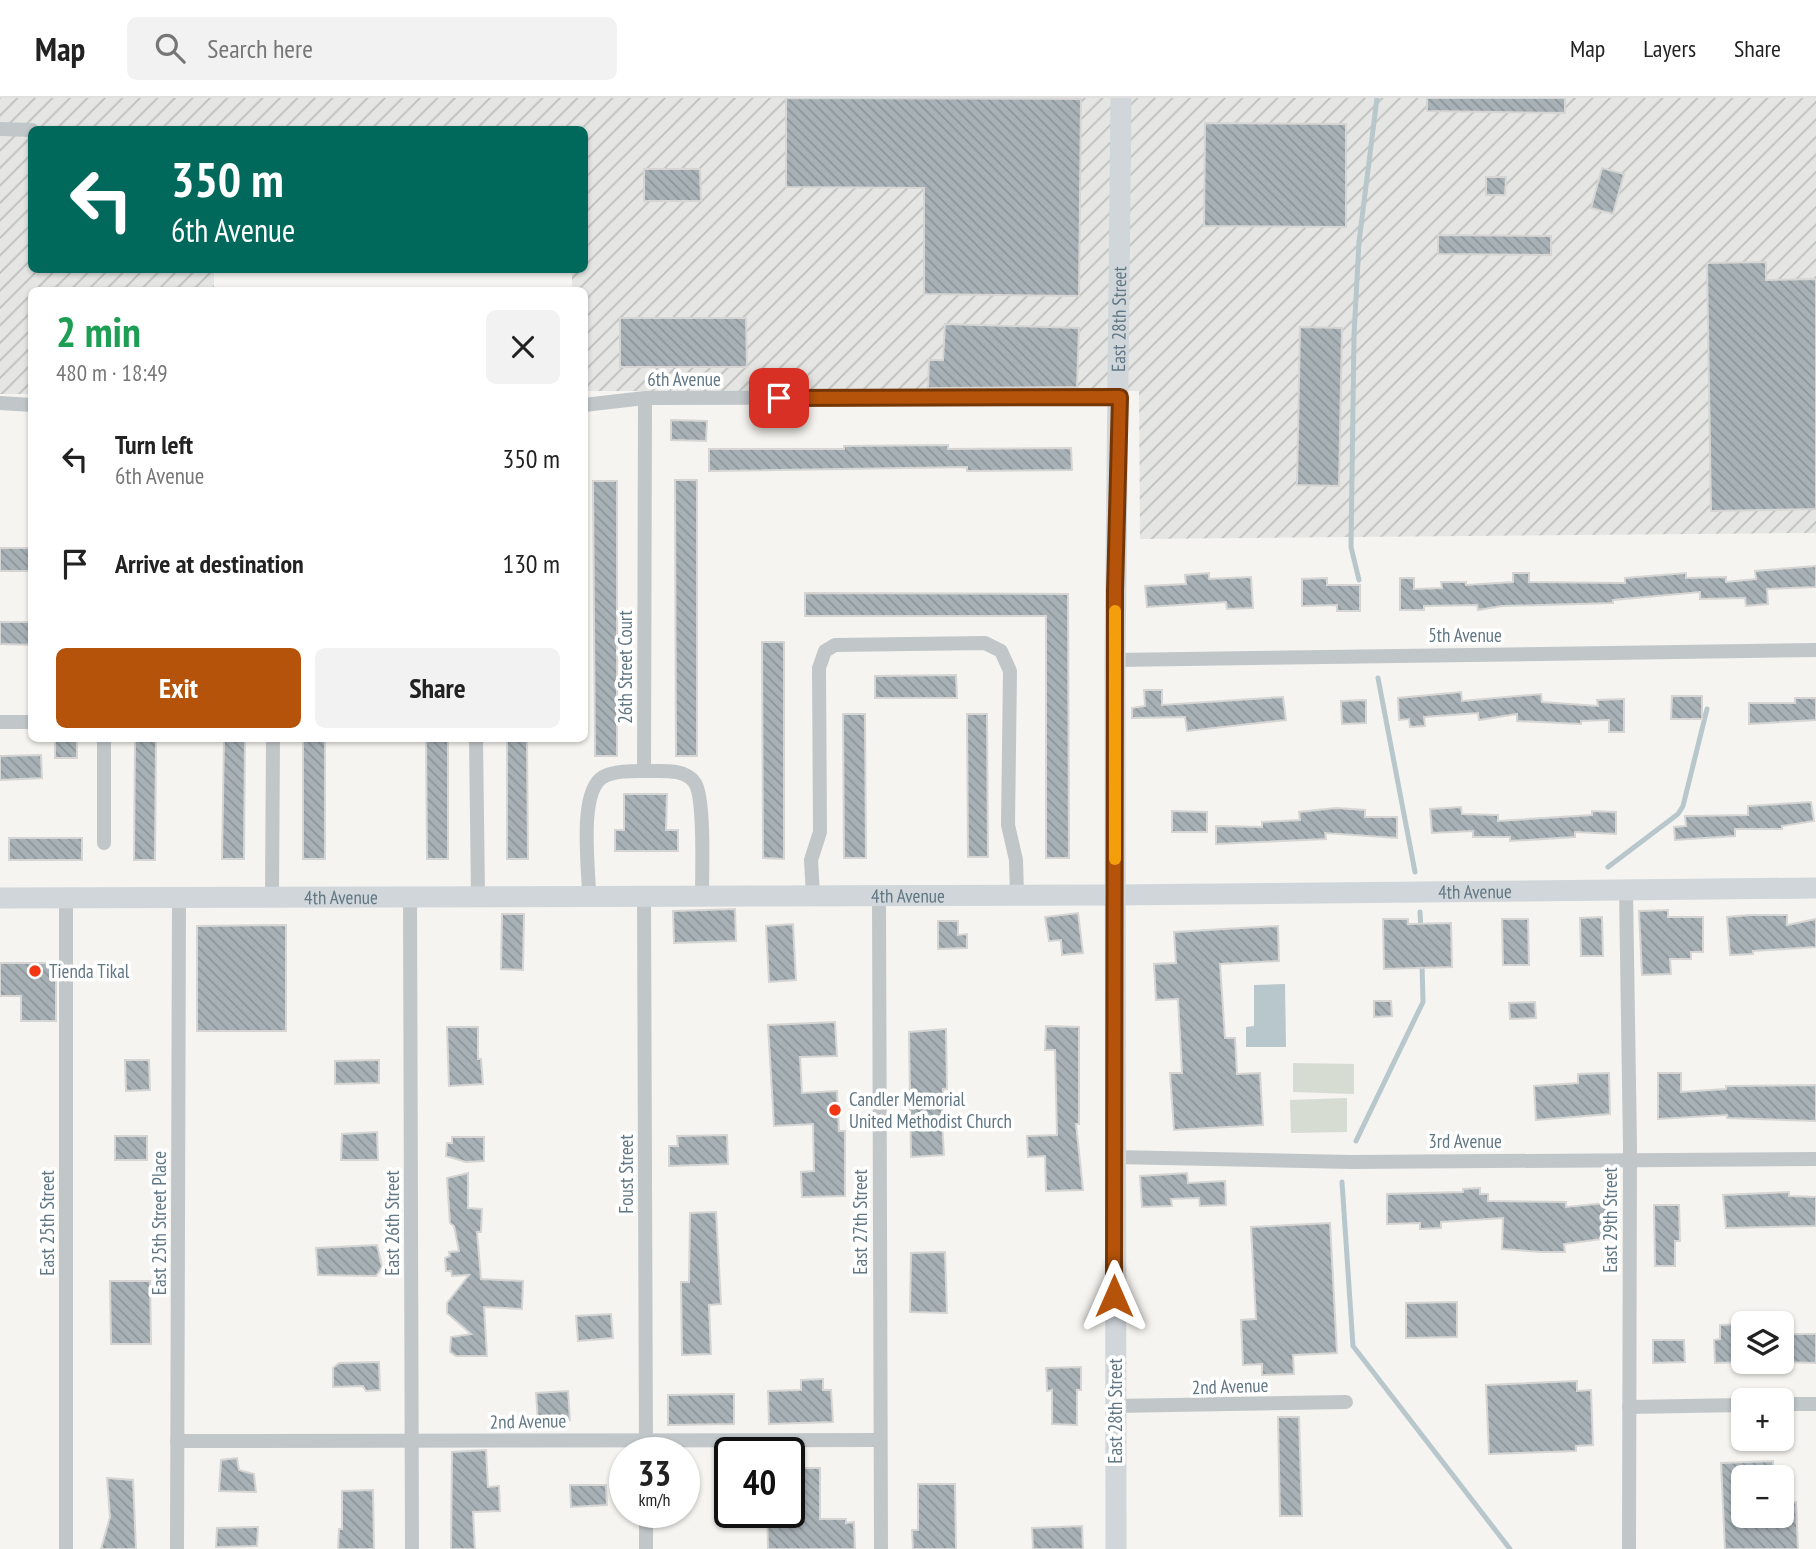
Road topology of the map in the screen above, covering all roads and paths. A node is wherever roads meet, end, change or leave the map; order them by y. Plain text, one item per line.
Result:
1 (1121, 98) edge
2 (0, 129) edge
3 (28, 130) edge
4 (1120, 397) junction
5 (645, 398) junction
6 (0, 403) edge
7 (28, 405) edge
8 (588, 405) edge
9 (1816, 650) edge
10 (1115, 660) junction
11 (0, 722) edge
12 (28, 722) edge
13 (104, 742) edge
14 (272, 742) edge
15 (476, 742) edge
16 (644, 771) junction
17 (104, 843) dead end
18 (1816, 888) edge
19 (1626, 890) junction
20 (589, 895) junction
21 (644, 895) junction
22 (702, 895) junction
23 (813, 895) junction
24 (879, 895) junction
25 (1017, 895) junction
26 (1114, 895) junction
27 (179, 896) junction
28 (272, 896) junction
29 (410, 896) junction
30 (478, 896) junction
31 (66, 897) junction
32 (0, 898) edge
33 (1114, 1157) junction
34 (1630, 1159) junction
35 (1816, 1159) edge
36 (1346, 1402) dead end
37 (1794, 1404) edge
38 (1816, 1404) edge
39 (1731, 1405) edge
40 (1115, 1406) junction
41 (1629, 1407) junction
42 (646, 1437) edge
43 (880, 1440) junction
44 (177, 1441) junction
45 (413, 1442) junction
46 (609, 1445) edge
47 (700, 1445) edge
48 (646, 1528) edge
49 (66, 1549) edge
50 (177, 1549) edge
51 (412, 1549) edge
52 (646, 1549) edge
53 (881, 1549) edge
54 (1116, 1549) edge
55 (1629, 1549) edge

1 - 4 main road, East 28th Street
2 - 3 street
4 - 5 street, 6th Avenue
4 - 10 main road, East 28th Street
5 - 8 street, 6th Avenue
5 - 16 street, 26th Street Court
6 - 7 street
9 - 10 street, 5th Avenue
10 - 26 main road, East 28th Street
11 - 12 street
13 - 17 street
14 - 28 street
15 - 30 street
16 - 20 street
16 - 22 street
18 - 19 main road, 4th Avenue
19 - 26 main road, 4th Avenue
19 - 34 street, East 29th Street
20 - 21 main road, 4th Avenue
20 - 30 main road, 4th Avenue
21 - 22 main road, 4th Avenue
21 - 42 street, Foust Street
22 - 23 main road, 4th Avenue
23 - 24 main road, 4th Avenue
23 - 25 street
24 - 25 main road, 4th Avenue
24 - 43 street, East 27th Street
25 - 26 main road, 4th Avenue
26 - 33 main road, East 28th Street
27 - 28 main road, 4th Avenue
27 - 31 main road, 4th Avenue
27 - 44 street, East 25th Street Place
28 - 29 main road, 4th Avenue
29 - 30 main road, 4th Avenue
29 - 45 street, East 26th Street
31 - 32 main road, 4th Avenue
31 - 49 street, East 25th Street
33 - 34 street, 3rd Avenue
33 - 40 main road, East 28th Street
34 - 35 street, 3rd Avenue
34 - 41 street, East 29th Street
36 - 40 street, 2nd Avenue
37 - 38 street
39 - 41 street
40 - 54 main road, East 28th Street
41 - 55 street, East 29th Street
43 - 47 street, 2nd Avenue
43 - 53 street, East 27th Street
44 - 45 street, 2nd Avenue
44 - 50 street, East 25th Street Place
45 - 46 street, 2nd Avenue
45 - 51 street, East 26th Street
48 - 52 street

